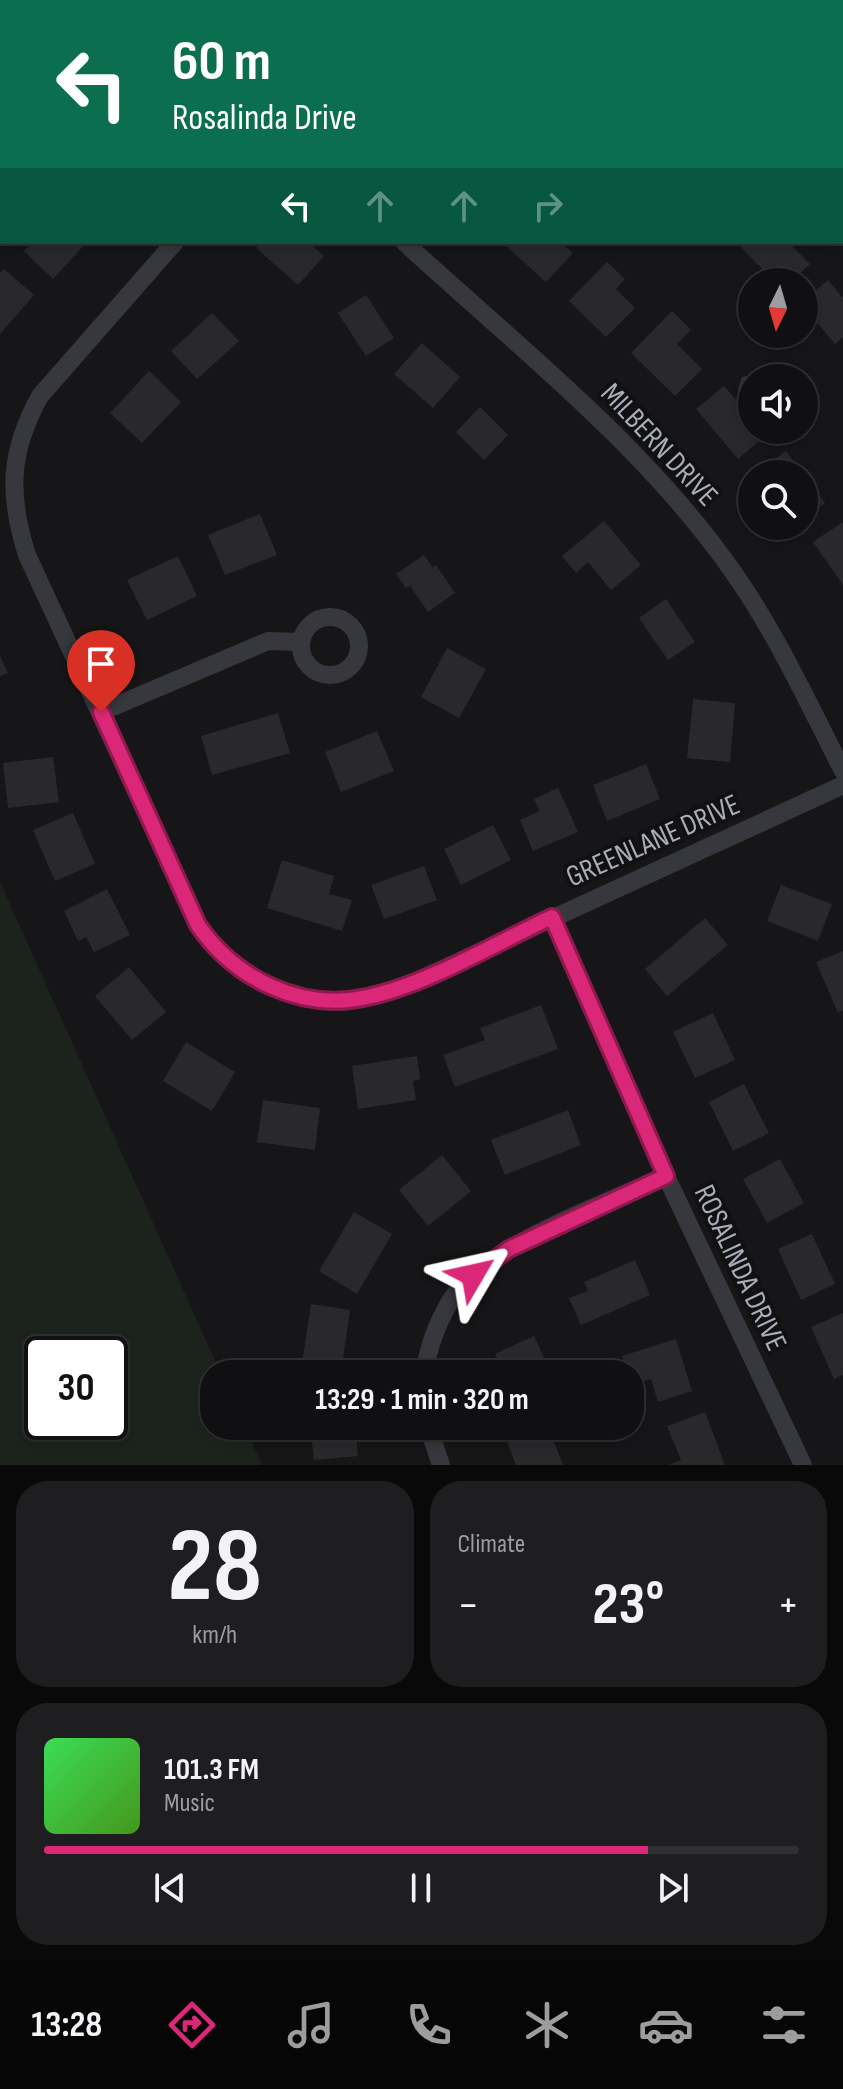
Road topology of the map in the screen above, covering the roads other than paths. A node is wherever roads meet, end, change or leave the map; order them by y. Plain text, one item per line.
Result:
1 (173, 244) edge
2 (406, 244) edge
3 (300, 642) dead end
4 (101, 712) junction
5 (843, 771) edge
6 (843, 785) edge
7 (552, 917) junction
8 (666, 1176) junction
9 (427, 1360) edge
10 (433, 1440) edge
11 (441, 1465) edge
12 (803, 1465) edge

1 - 4 street, GREENLANE DRIVE
2 - 5 street, MILBERN DRIVE
3 - 4 street
4 - 7 street, GREENLANE DRIVE
6 - 7 street, GREENLANE DRIVE
7 - 8 street, ROSALINDA DRIVE
8 - 9 street
8 - 12 street, ROSALINDA DRIVE
10 - 11 street

